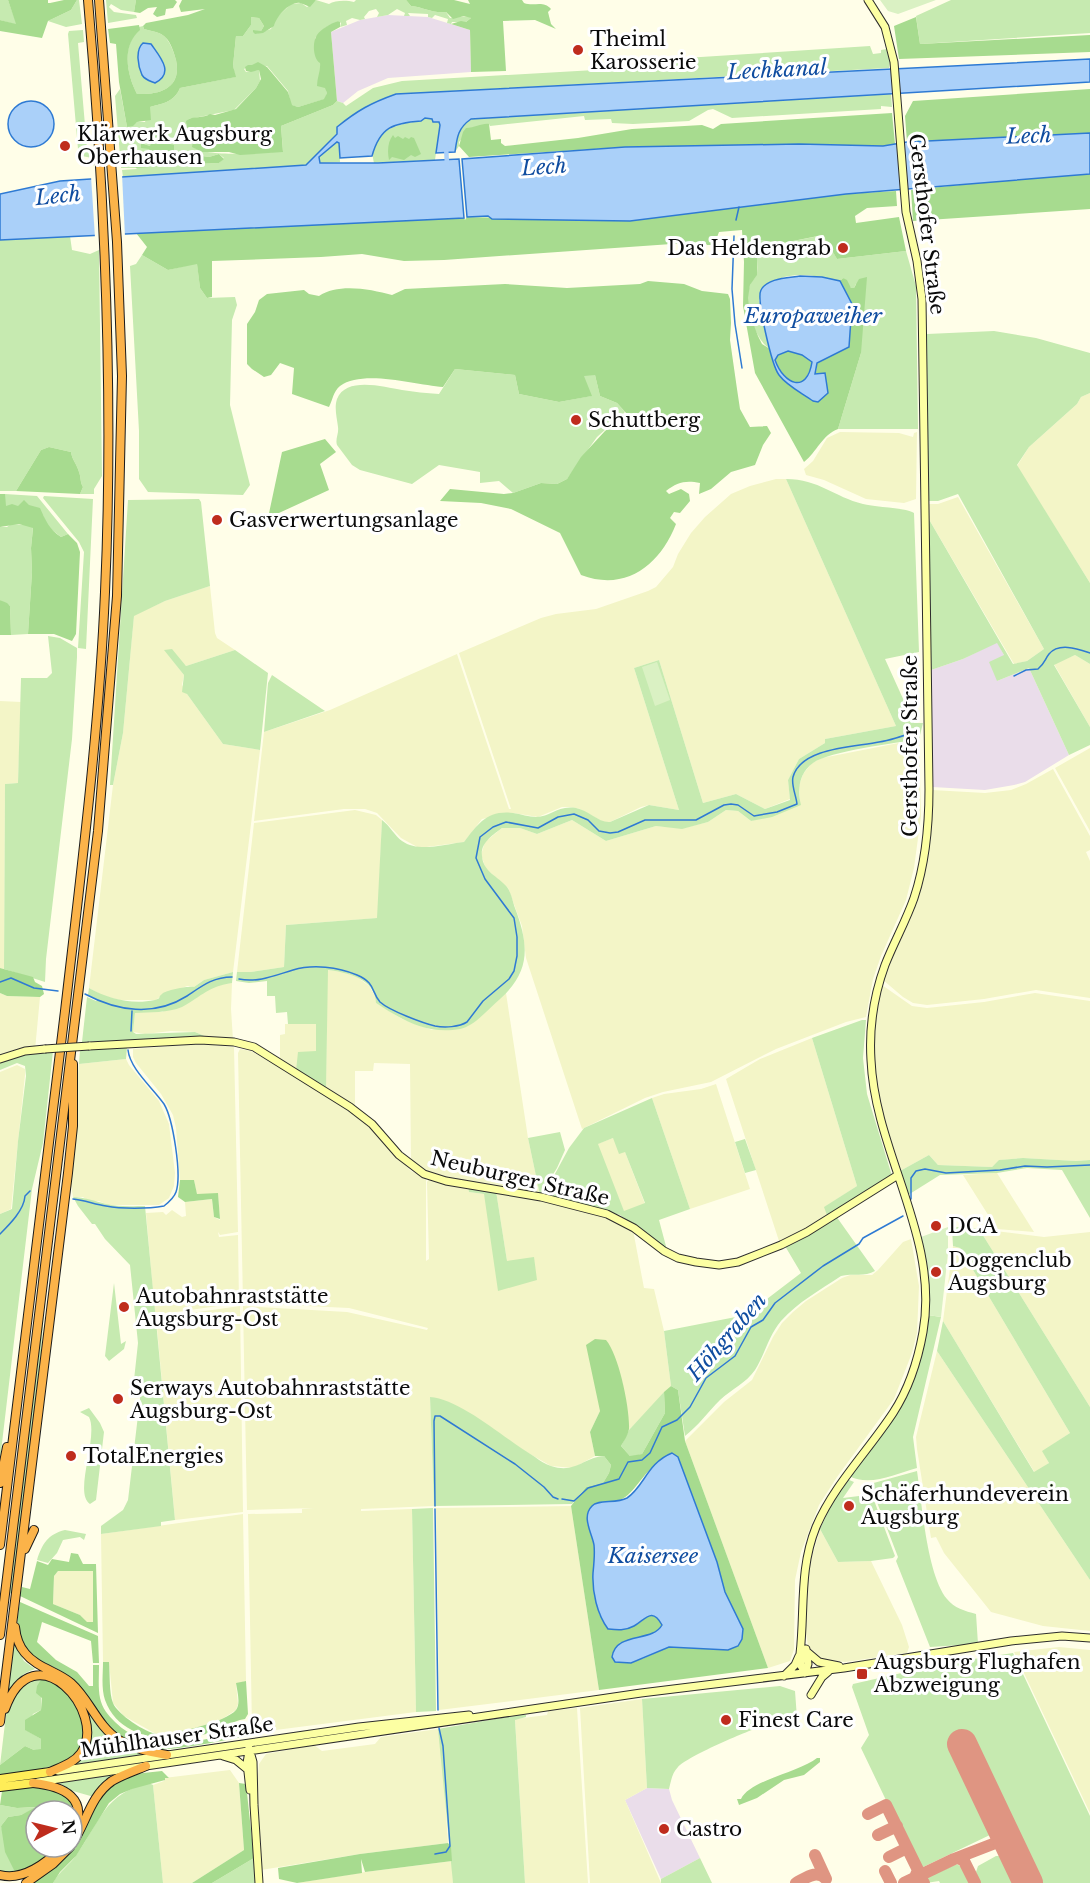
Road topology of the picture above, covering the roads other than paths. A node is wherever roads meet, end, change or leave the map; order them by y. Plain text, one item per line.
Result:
1 (88, 0) edge
2 (99, 0) edge
3 (868, 0) edge
4 (72, 1043) junction
5 (0, 1059) edge
6 (68, 1173) junction
7 (898, 1175) junction
8 (72, 1205) dead end
9 (17, 1402) junction
10 (0, 1483) edge
11 (34, 1530) dead end
12 (0, 1545) edge
13 (20, 1560) junction
14 (14, 1608) junction
15 (0, 1635) edge
16 (1090, 1638) edge
17 (803, 1652) junction
18 (844, 1668) junction
19 (831, 1670) junction
20 (805, 1673) junction
21 (784, 1676) junction
22 (811, 1695) dead end
23 (517, 1711) junction
24 (0, 1723) edge
25 (248, 1743) junction
26 (249, 1751) junction
27 (167, 1755) junction
28 (220, 1755) junction
29 (146, 1766) junction
30 (247, 1769) junction
31 (50, 1772) junction
32 (3, 1783) edge
33 (33, 1783) junction
34 (73, 1799) edge
35 (254, 1805) junction
36 (84, 1822) edge
37 (48, 1859) edge
38 (58, 1859) edge
39 (0, 1875) edge
40 (26, 1883) edge
41 (259, 1883) edge

1 - 9 highway
2 - 4 highway
3 - 7 main road, Gersthofer Straße
4 - 6 highway
4 - 15 highway
5 - 7 main road, Neuburger Straße, bridge
6 - 8 highway
6 - 13 highway
7 - 17 main road, Gersthofer Straße
9 - 10 highway
9 - 12 highway
11 - 13 highway
13 - 14 highway
14 - 24 highway
14 - 27 highway
16 - 18 main road
17 - 18 main road
17 - 20 main road, Gersthofer Straße
17 - 21 main road
18 - 19 main road
19 - 20 main road
19 - 22 main road
20 - 21 main road
21 - 23 main road
23 - 25 main road, Mühlhauser Straße
23 - 26 main road, Mühlhauser Straße
24 - 31 highway
25 - 26 main road
25 - 27 main road, Mühlhauser Straße
26 - 28 main road, Mühlhauser Straße
26 - 30 main road, Mühlhauser Straße
26 - 35 main road, Mühlhauser Straße
27 - 31 main road, Mühlhauser Straße
28 - 29 main road, Mühlhauser Straße
28 - 30 main road
29 - 33 main road, Mühlhauser Straße
29 - 36 highway
30 - 35 main road, Mühlhauser Straße
31 - 32 main road, Mühlhauser Straße
32 - 33 main road, Mühlhauser Straße
33 - 34 highway
35 - 41 main road, Mühlhauser Straße
37 - 39 highway
38 - 40 highway

